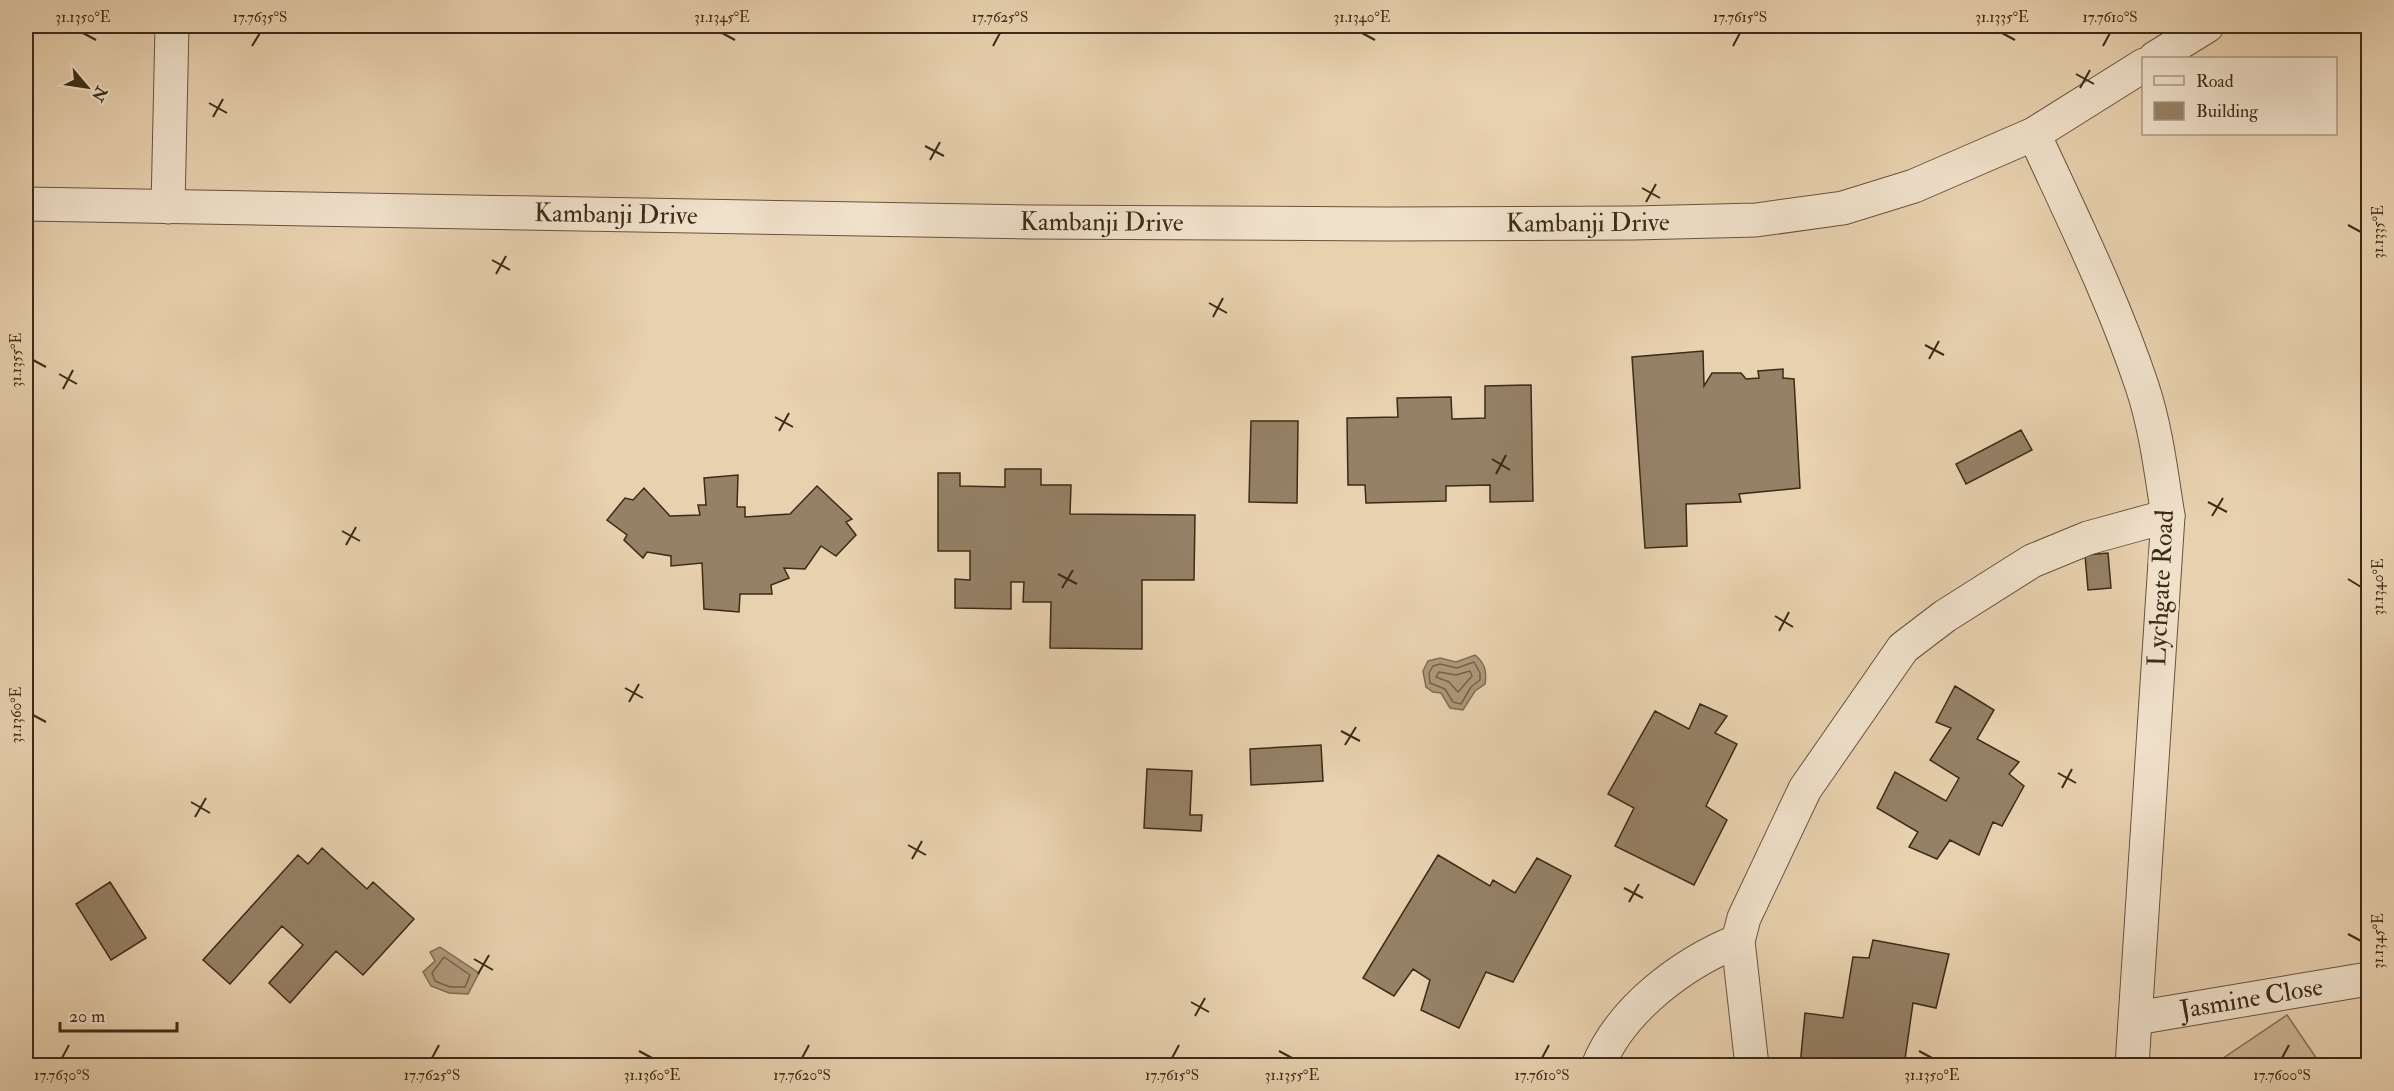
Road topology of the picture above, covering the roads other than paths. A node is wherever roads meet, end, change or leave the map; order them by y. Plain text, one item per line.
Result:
1 (172, 26) edge
2 (2207, 26) edge
3 (2157, 57) edge
4 (2142, 66) edge
5 (2034, 134) junction
6 (26, 204) edge
7 (168, 207) junction
8 (2168, 516) junction
9 (1738, 941) junction
10 (2368, 980) edge
11 (2136, 1018) junction
12 (1598, 1065) edge
13 (1752, 1065) edge
14 (2132, 1065) edge

1 - 7 street
2 - 3 street
4 - 5 street, Kambanji Drive
5 - 7 street, Kambanji Drive
5 - 8 street, Lychgate Road
6 - 7 street, Kambanji Drive
8 - 9 street
8 - 11 street, Lychgate Road
9 - 12 street
9 - 13 street
10 - 11 street, Jasmine Close
11 - 14 street, Lychgate Road

